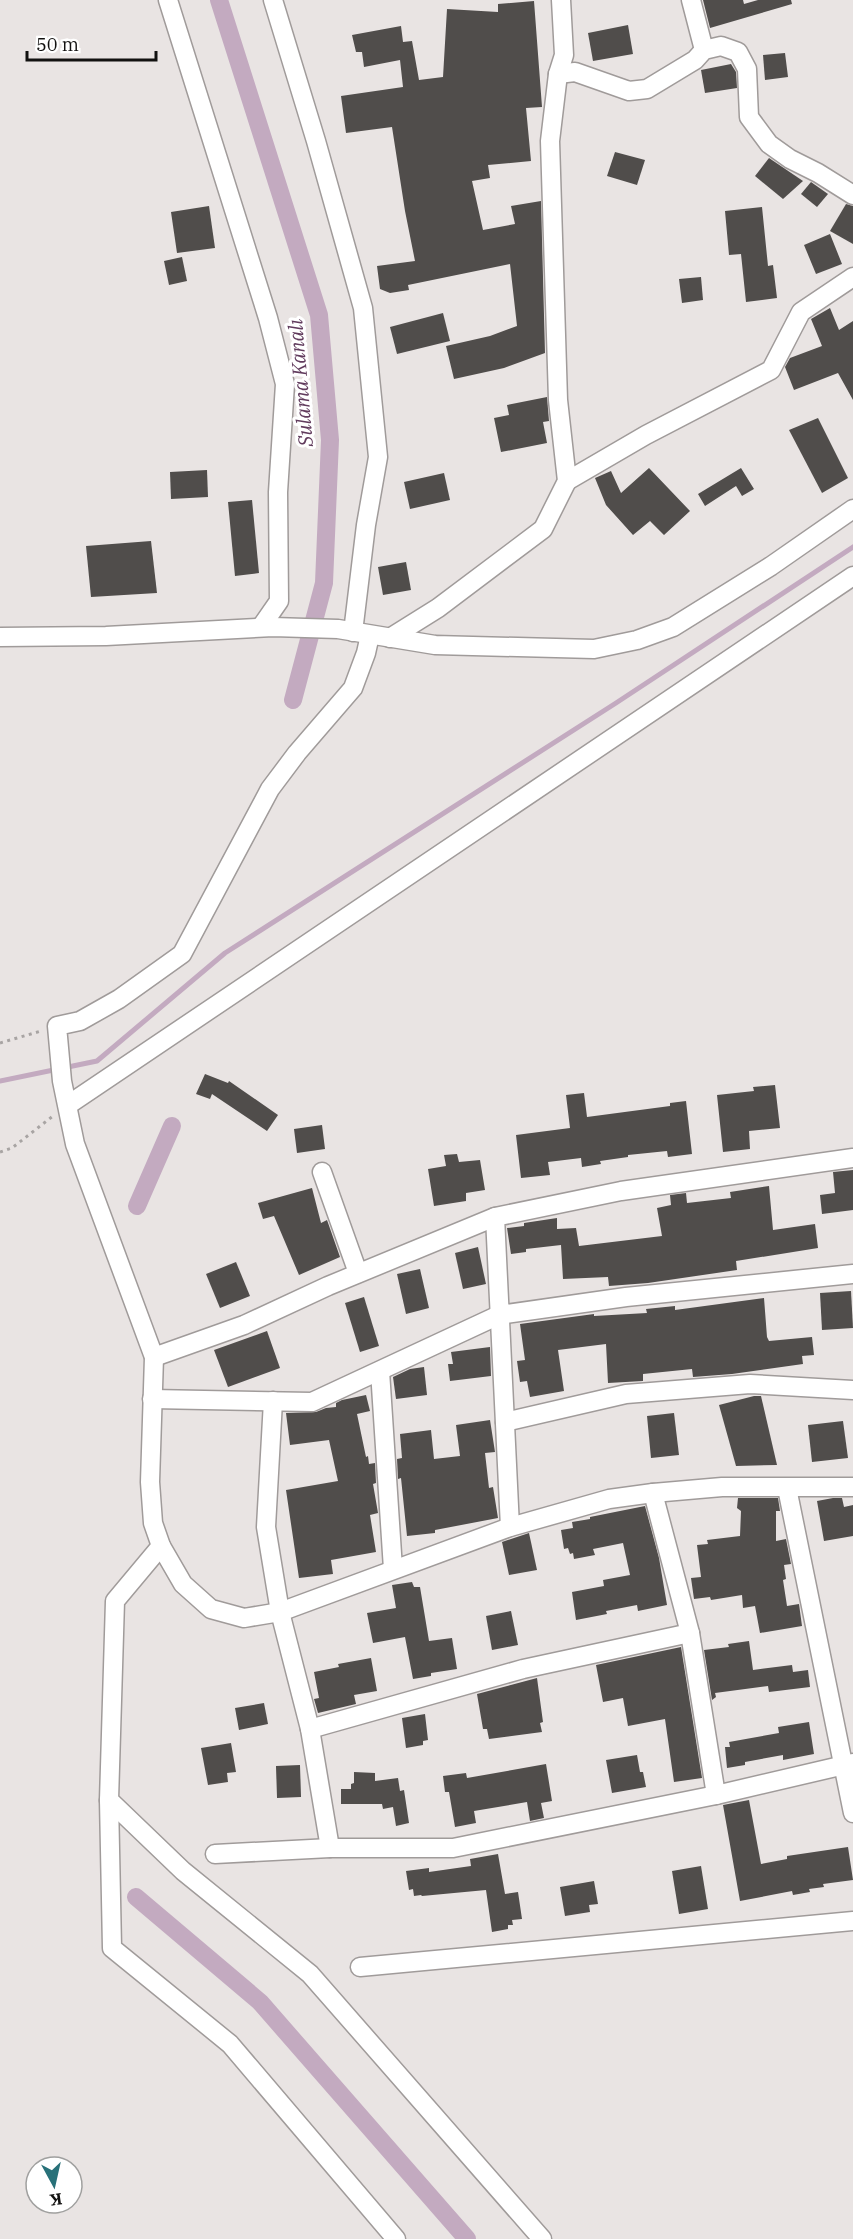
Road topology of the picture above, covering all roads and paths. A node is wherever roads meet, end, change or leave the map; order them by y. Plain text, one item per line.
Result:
1 (168, 0) edge
2 (273, 0) edge
3 (561, 0) edge
4 (691, 0) edge
5 (704, 50) junction
6 (558, 74) junction
7 (853, 195) edge
8 (853, 277) edge
9 (567, 481) junction
10 (853, 510) edge
11 (853, 576) edge
12 (267, 627) junction
13 (354, 632) junction
14 (0, 637) edge
15 (390, 638) junction
16 (57, 1026) junction
17 (0, 1043) edge
18 (68, 1105) junction
19 (0, 1152) edge
20 (853, 1158) edge
21 (322, 1172) dead end
22 (495, 1217) junction
23 (358, 1273) junction
24 (853, 1274) edge
25 (499, 1315) junction
26 (154, 1357) junction
27 (380, 1371) junction
28 (853, 1390) edge
29 (152, 1399) junction
30 (273, 1401) junction
31 (505, 1422) junction
32 (853, 1487) edge
33 (787, 1488) junction
34 (653, 1493) junction
35 (510, 1527) junction
36 (161, 1546) junction
37 (393, 1569) junction
38 (280, 1612) junction
39 (690, 1633) junction
40 (310, 1729) junction
41 (848, 1764) edge
42 (716, 1795) junction
43 (109, 1800) junction
44 (853, 1813) edge
45 (330, 1848) junction
46 (215, 1854) dead end
47 (853, 1920) edge
48 (360, 1967) dead end
49 (396, 2239) edge
50 (542, 2239) edge

1 - 12 street
2 - 13 street
3 - 6 street
4 - 5 street
5 - 6 street
5 - 7 street
6 - 9 street
8 - 9 street
9 - 15 street
10 - 15 street
11 - 18 street
12 - 13 street
12 - 14 street
13 - 15 street
13 - 16 street
16 - 17 path
16 - 18 street
18 - 19 path
18 - 26 street
20 - 22 street
21 - 23 street
22 - 23 street
22 - 25 street
23 - 26 street
24 - 25 street
25 - 27 street
25 - 31 street
26 - 29 street
27 - 30 street
27 - 37 street
28 - 31 street
29 - 30 street
29 - 36 street
30 - 38 street
31 - 35 street
32 - 33 street
33 - 34 street
33 - 41 street
34 - 35 street
34 - 39 street
35 - 37 street
36 - 38 street
36 - 43 street
37 - 38 street
38 - 40 street
39 - 40 street
39 - 42 street
40 - 45 street
41 - 42 street
41 - 44 street
42 - 45 street
43 - 49 street
43 - 50 street
45 - 46 street
47 - 48 street

